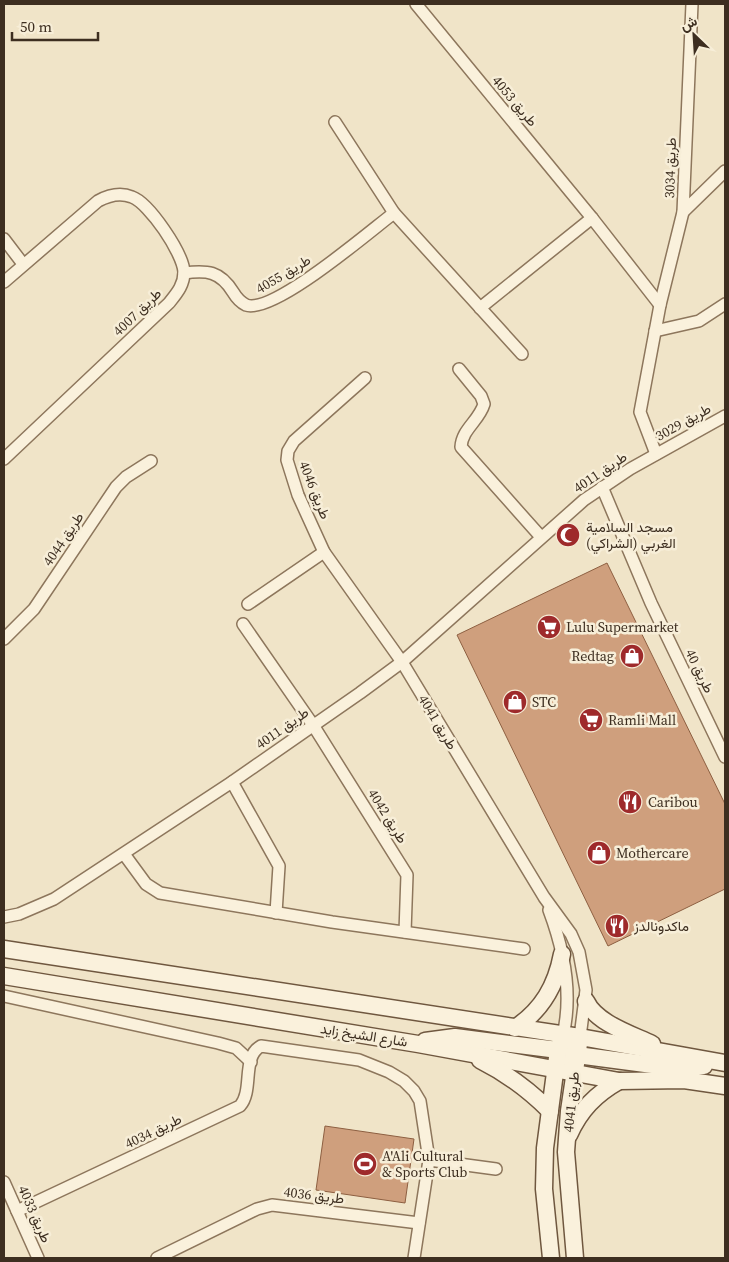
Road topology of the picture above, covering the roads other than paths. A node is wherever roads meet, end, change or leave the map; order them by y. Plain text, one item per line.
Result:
1 (416, 4) edge
2 (692, 4) edge
3 (335, 122) dead end
4 (725, 170) edge
5 (683, 212) junction
6 (394, 213) junction
7 (592, 218) junction
8 (4, 239) edge
9 (23, 264) junction
10 (184, 273) junction
11 (4, 282) edge
12 (725, 304) edge
13 (660, 306) junction
14 (480, 308) junction
15 (655, 332) junction
16 (522, 354) dead end
17 (460, 369) dead end
18 (365, 378) dead end
19 (725, 416) edge
20 (656, 454) junction
21 (4, 459) edge
22 (151, 461) dead end
23 (602, 487) junction
24 (541, 537) junction
25 (324, 552) junction
26 (248, 604) dead end
27 (243, 624) dead end
28 (4, 639) edge
29 (402, 662) junction
30 (313, 725) junction
31 (725, 757) edge
32 (232, 782) junction
33 (124, 854) junction
34 (544, 897) junction
35 (276, 913) junction
36 (4, 917) edge
37 (405, 932) junction
38 (4, 949) edge
39 (524, 949) dead end
40 (562, 954) junction
41 (4, 976) edge
42 (4, 996) edge
43 (586, 1001) junction
44 (515, 1028) junction
45 (580, 1037) junction
46 (560, 1042) junction
47 (418, 1044) junction
48 (462, 1052) junction
49 (670, 1053) junction
50 (577, 1055) junction
51 (250, 1062) junction
52 (725, 1064) edge
53 (555, 1069) junction
54 (574, 1073) junction
55 (619, 1081) junction
56 (725, 1086) edge
57 (550, 1111) junction
58 (566, 1152) junction
59 (429, 1160) junction
60 (496, 1169) dead end
61 (4, 1182) edge
62 (17, 1211) junction
63 (419, 1222) junction
64 (35, 1257) edge
65 (157, 1258) edge
66 (414, 1258) edge
67 (551, 1258) edge
68 (575, 1258) edge

1 - 7 street, طريق 4053
2 - 5 street, طريق 3034
3 - 6 street
4 - 5 street
5 - 13 street, طريق 3034
6 - 10 street, طريق 4055
6 - 14 street
7 - 13 street, طريق 4053
7 - 14 street
8 - 9 street
9 - 10 street
9 - 11 street
10 - 21 street, طريق 4007
12 - 15 street
13 - 15 street, طريق 3034
14 - 16 street
15 - 20 street, طريق 3034
17 - 24 street
18 - 25 street, طريق 4046
19 - 20 street, طريق 3029
20 - 23 street, طريق 4011
22 - 28 street, طريق 4044
23 - 24 street, طريق 4011
23 - 31 street, طريق 40
24 - 29 street, طريق 4011
25 - 26 street
25 - 29 street, طريق 4041
27 - 30 street, طريق 4042
29 - 30 street, طريق 4011
29 - 34 street, طريق 4041
30 - 32 street, طريق 4011
30 - 37 street, طريق 4042
32 - 33 street, طريق 4011
32 - 35 street
33 - 35 street
33 - 36 street, طريق 4011
34 - 40 street, طريق 4041
34 - 43 street, طريق 4041
35 - 37 street
37 - 39 street
38 - 44 main road
40 - 44 main road
40 - 46 street, طريق 4041
41 - 47 main road, شارع الشيخ زايد
42 - 51 street
43 - 45 street, طريق 4041
43 - 49 main road
44 - 46 main road
45 - 46 main road
45 - 49 main road
45 - 50 main road, طريق 4041
46 - 47 main road
46 - 53 main road, طريق 4041
47 - 48 main road, شارع الشيخ زايد
48 - 53 main road, شارع الشيخ زايد
48 - 57 main road
49 - 52 main road
50 - 52 main road
50 - 53 main road
50 - 54 main road, طريق 4041
51 - 59 street, طريق 4034
51 - 62 street, طريق 4034
53 - 54 main road, شارع الشيخ زايد
53 - 57 main road, طريق 4041
54 - 55 main road, شارع الشيخ زايد
54 - 58 main road, طريق 4041
55 - 56 main road, شارع الشيخ زايد
55 - 58 main road
57 - 67 main road, طريق 4041
58 - 68 main road, طريق 4041
59 - 60 street
59 - 63 street
61 - 62 street, طريق 4033
62 - 64 street, طريق 4033
63 - 65 street, طريق 4036
63 - 66 street

